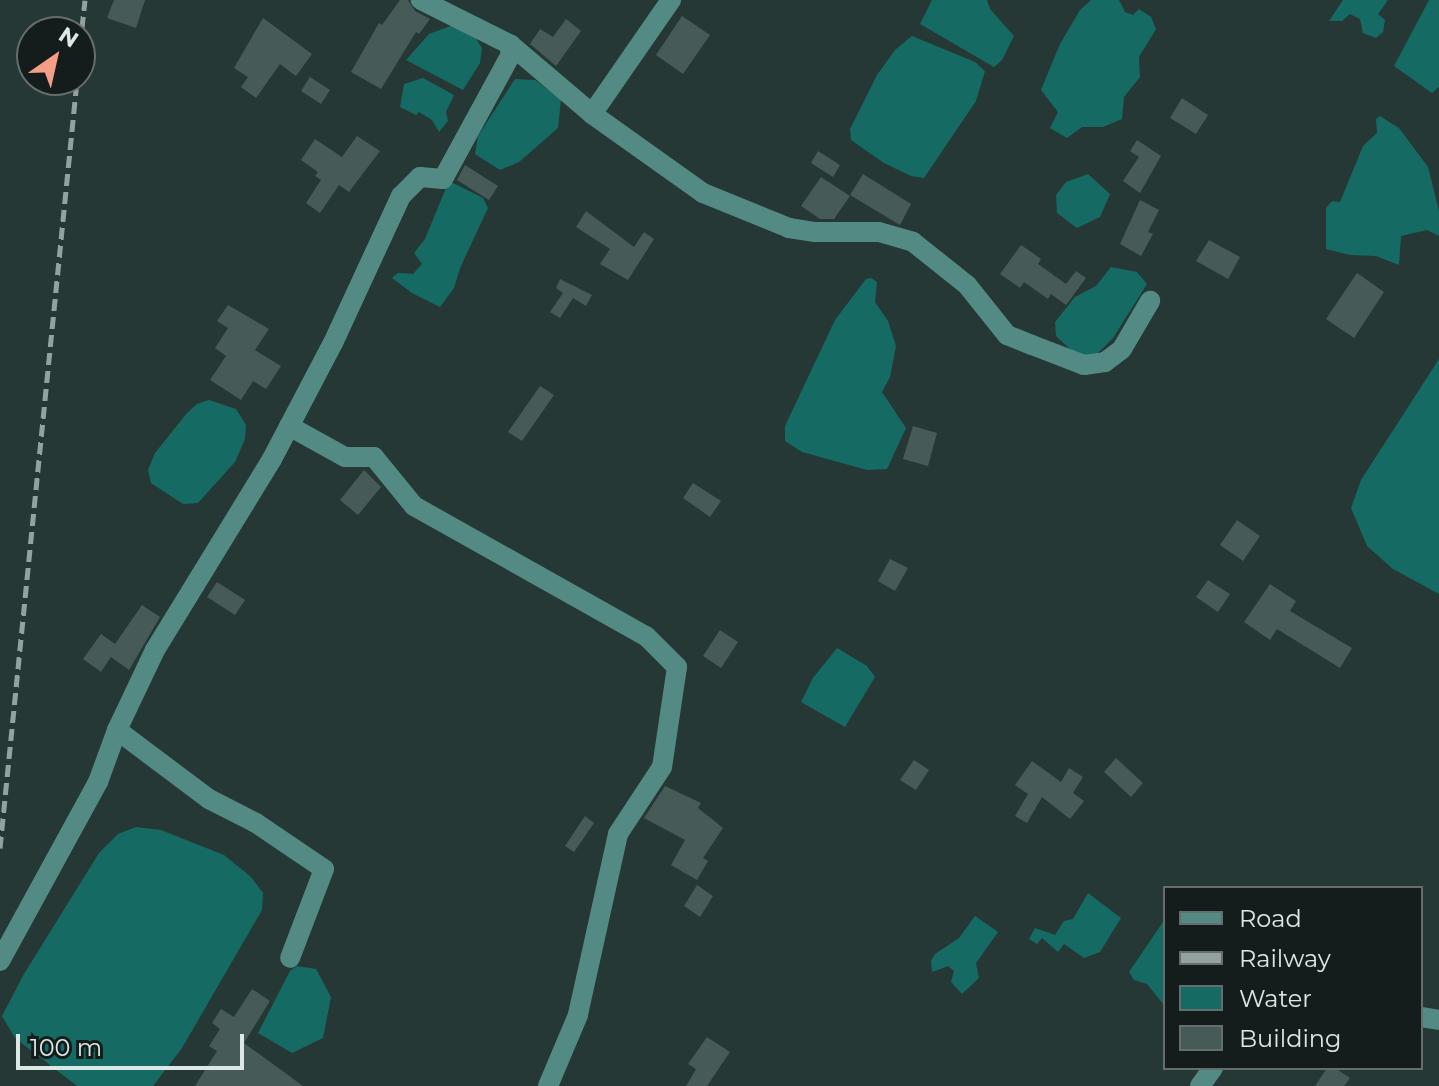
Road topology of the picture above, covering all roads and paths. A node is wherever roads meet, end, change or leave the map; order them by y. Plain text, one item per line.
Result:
1 (421, 0) edge
2 (671, 0) edge
3 (511, 45) junction
4 (592, 114) junction
5 (1150, 301) dead end
6 (289, 426) junction
7 (117, 730) junction
8 (290, 958) dead end
9 (0, 961) edge
10 (548, 1086) edge

1 - 3 street
2 - 4 street
3 - 4 street
3 - 6 street
4 - 5 street
6 - 7 street
6 - 10 street
7 - 8 street
7 - 9 street

